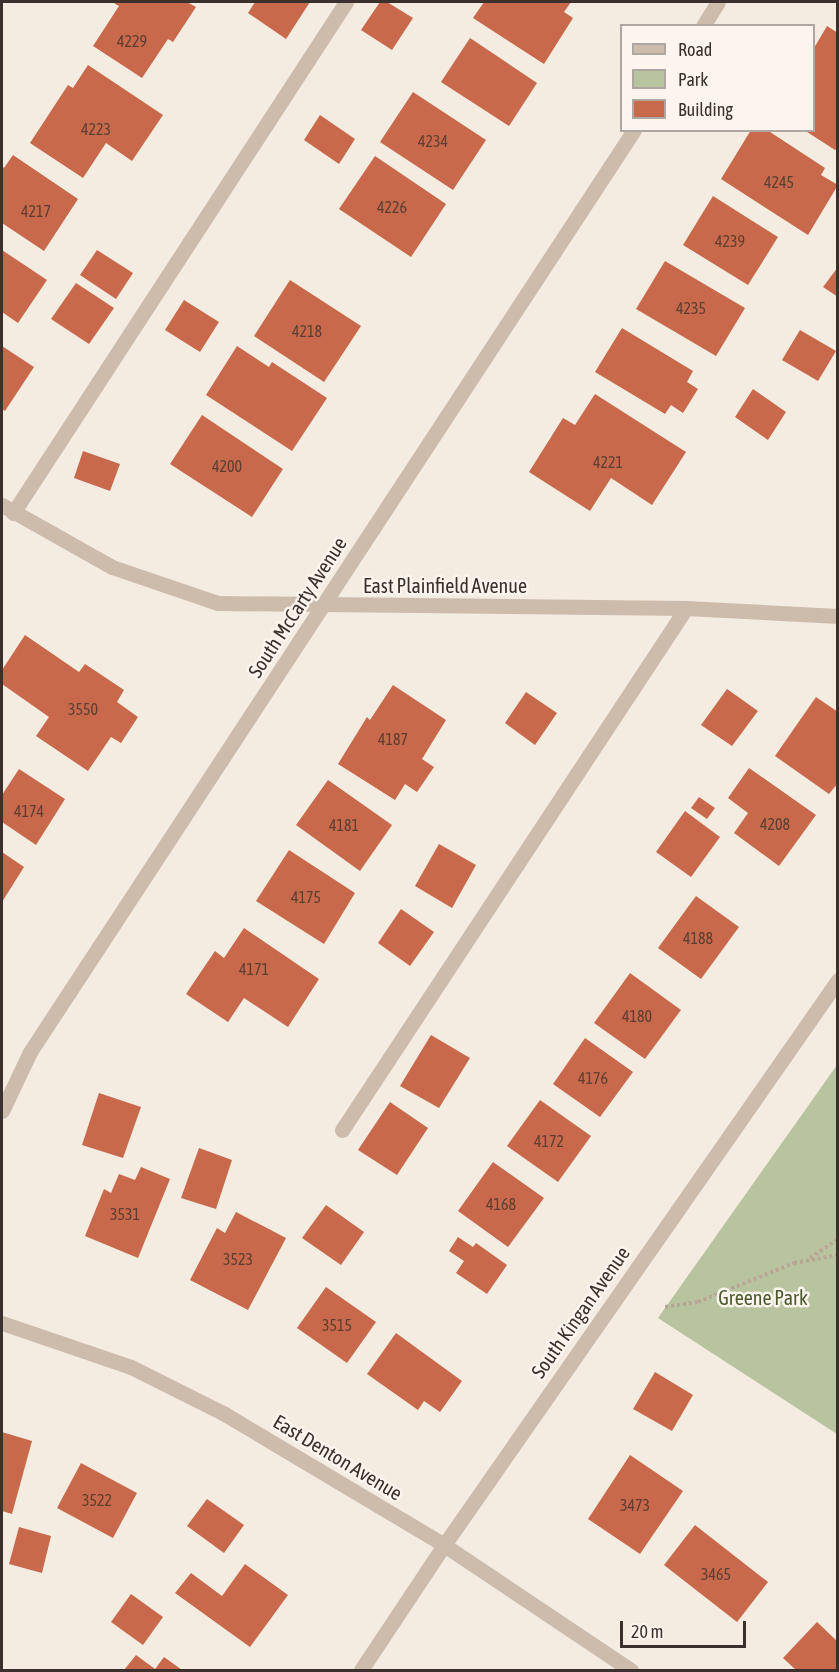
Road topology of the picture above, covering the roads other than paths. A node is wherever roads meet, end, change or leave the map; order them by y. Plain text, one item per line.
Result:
1 (346, 2) edge
2 (718, 2) edge
3 (704, 24) edge
4 (633, 132) edge
5 (7, 509) edge
6 (324, 605) junction
7 (686, 608) junction
8 (837, 616) edge
9 (837, 980) edge
10 (2, 1111) edge
11 (342, 1130) dead end
12 (2, 1323) edge
13 (444, 1545) junction
14 (361, 1671) edge
15 (631, 1671) edge

1 - 5 street
2 - 3 street
4 - 6 street, South McCarty Avenue
5 - 6 street, East Plainfield Avenue
6 - 7 street, East Plainfield Avenue
6 - 10 street, South McCarty Avenue
7 - 8 street, East Plainfield Avenue
7 - 11 street
9 - 13 street, South Kingan Avenue
12 - 13 street, East Denton Avenue
13 - 14 street, South Kingan Avenue
13 - 15 street, East Denton Avenue

